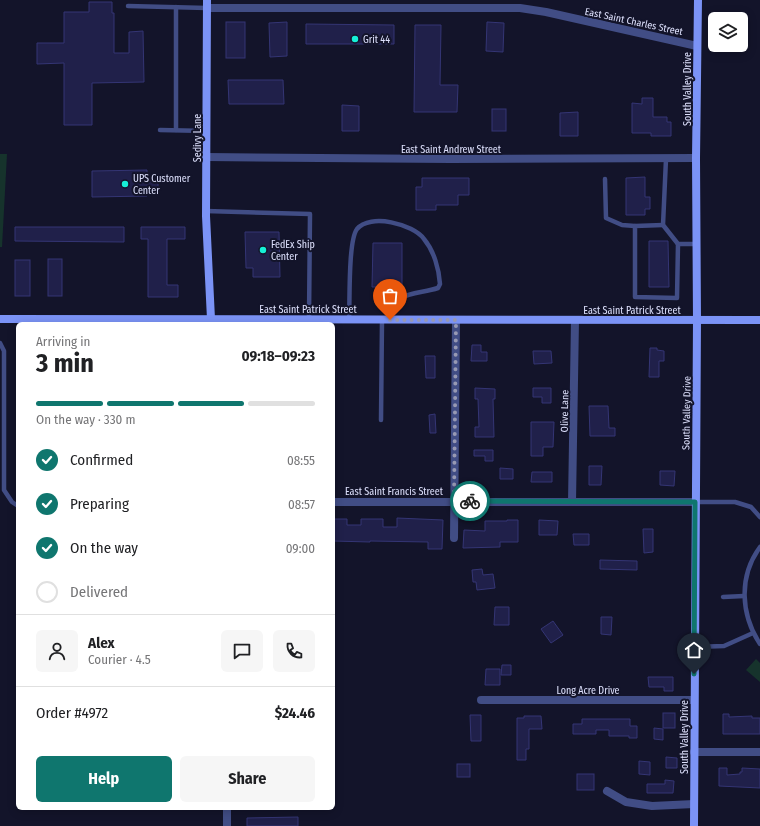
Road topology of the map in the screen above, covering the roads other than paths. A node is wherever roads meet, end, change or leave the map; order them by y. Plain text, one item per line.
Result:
1 (698, 0) edge
2 (207, 4) edge
3 (128, 6) dead end
4 (176, 7) junction
5 (697, 46) junction
6 (160, 130) dead end
7 (176, 130) junction
8 (207, 131) junction
9 (206, 157) junction
10 (696, 158) junction
11 (666, 159) junction
12 (605, 179) dead end
13 (206, 211) junction
14 (663, 225) junction
15 (636, 226) junction
16 (678, 244) junction
17 (696, 244) junction
18 (0, 319) edge
19 (309, 320) junction
20 (349, 320) junction
21 (386, 320) junction
22 (456, 320) junction
23 (575, 320) junction
24 (697, 320) junction
25 (760, 320) edge
26 (211, 322) edge
27 (254, 322) edge
28 (0, 343) edge
29 (382, 420) dead end
30 (454, 501) junction
31 (335, 502) edge
32 (572, 502) junction
33 (695, 502) junction
34 (16, 505) edge
35 (760, 517) edge
36 (454, 538) dead end
37 (760, 548) edge
38 (744, 596) junction
39 (723, 597) dead end
40 (753, 634) junction
41 (760, 644) edge
42 (695, 647) junction
43 (481, 700) dead end
44 (694, 700) junction
45 (694, 752) junction
46 (760, 752) edge
47 (607, 791) dead end
48 (694, 804) junction
49 (227, 810) edge
50 (227, 826) edge
51 (694, 826) edge

1 - 5 street, South Valley Drive
2 - 4 lane
2 - 5 street, East Saint Charles Street
2 - 8 street, Sedivy Lane
3 - 4 lane
4 - 7 lane
5 - 10 street, South Valley Drive
6 - 7 lane
7 - 8 lane
8 - 9 street, Sedivy Lane
9 - 11 street, East Saint Andrew Street
9 - 13 street, Sedivy Lane
10 - 11 street, East Saint Andrew Street
10 - 17 street, South Valley Drive
11 - 14 lane
12 - 15 lane
13 - 19 lane
13 - 26 street, Sedivy Lane
14 - 15 lane
14 - 16 lane
15 - 16 lane
16 - 17 lane
17 - 24 street, South Valley Drive
18 - 26 street, East Saint Patrick Street
19 - 20 street, East Saint Patrick Street
19 - 27 street, East Saint Patrick Street
20 - 21 street, East Saint Patrick Street
20 - 21 lane
21 - 22 street, East Saint Patrick Street
21 - 29 lane
22 - 23 street, East Saint Patrick Street
22 - 30 street
23 - 24 street, East Saint Patrick Street
23 - 32 street, Olive Lane
24 - 25 street, East Saint Patrick Street
24 - 33 street, South Valley Drive
26 - 27 street, East Saint Patrick Street
28 - 34 lane
30 - 31 street, East Saint Francis Street
30 - 32 street, East Saint Francis Street
30 - 36 street
32 - 33 street, East Saint Francis Street
33 - 35 lane
33 - 42 street, South Valley Drive
37 - 38 lane
38 - 39 lane
38 - 40 lane
40 - 41 lane
40 - 42 lane
42 - 44 street, South Valley Drive
43 - 44 street, Long Acre Drive
44 - 45 street, South Valley Drive
45 - 46 street
45 - 48 street, South Valley Drive
47 - 48 street
48 - 51 street, South Valley Drive
49 - 50 street

